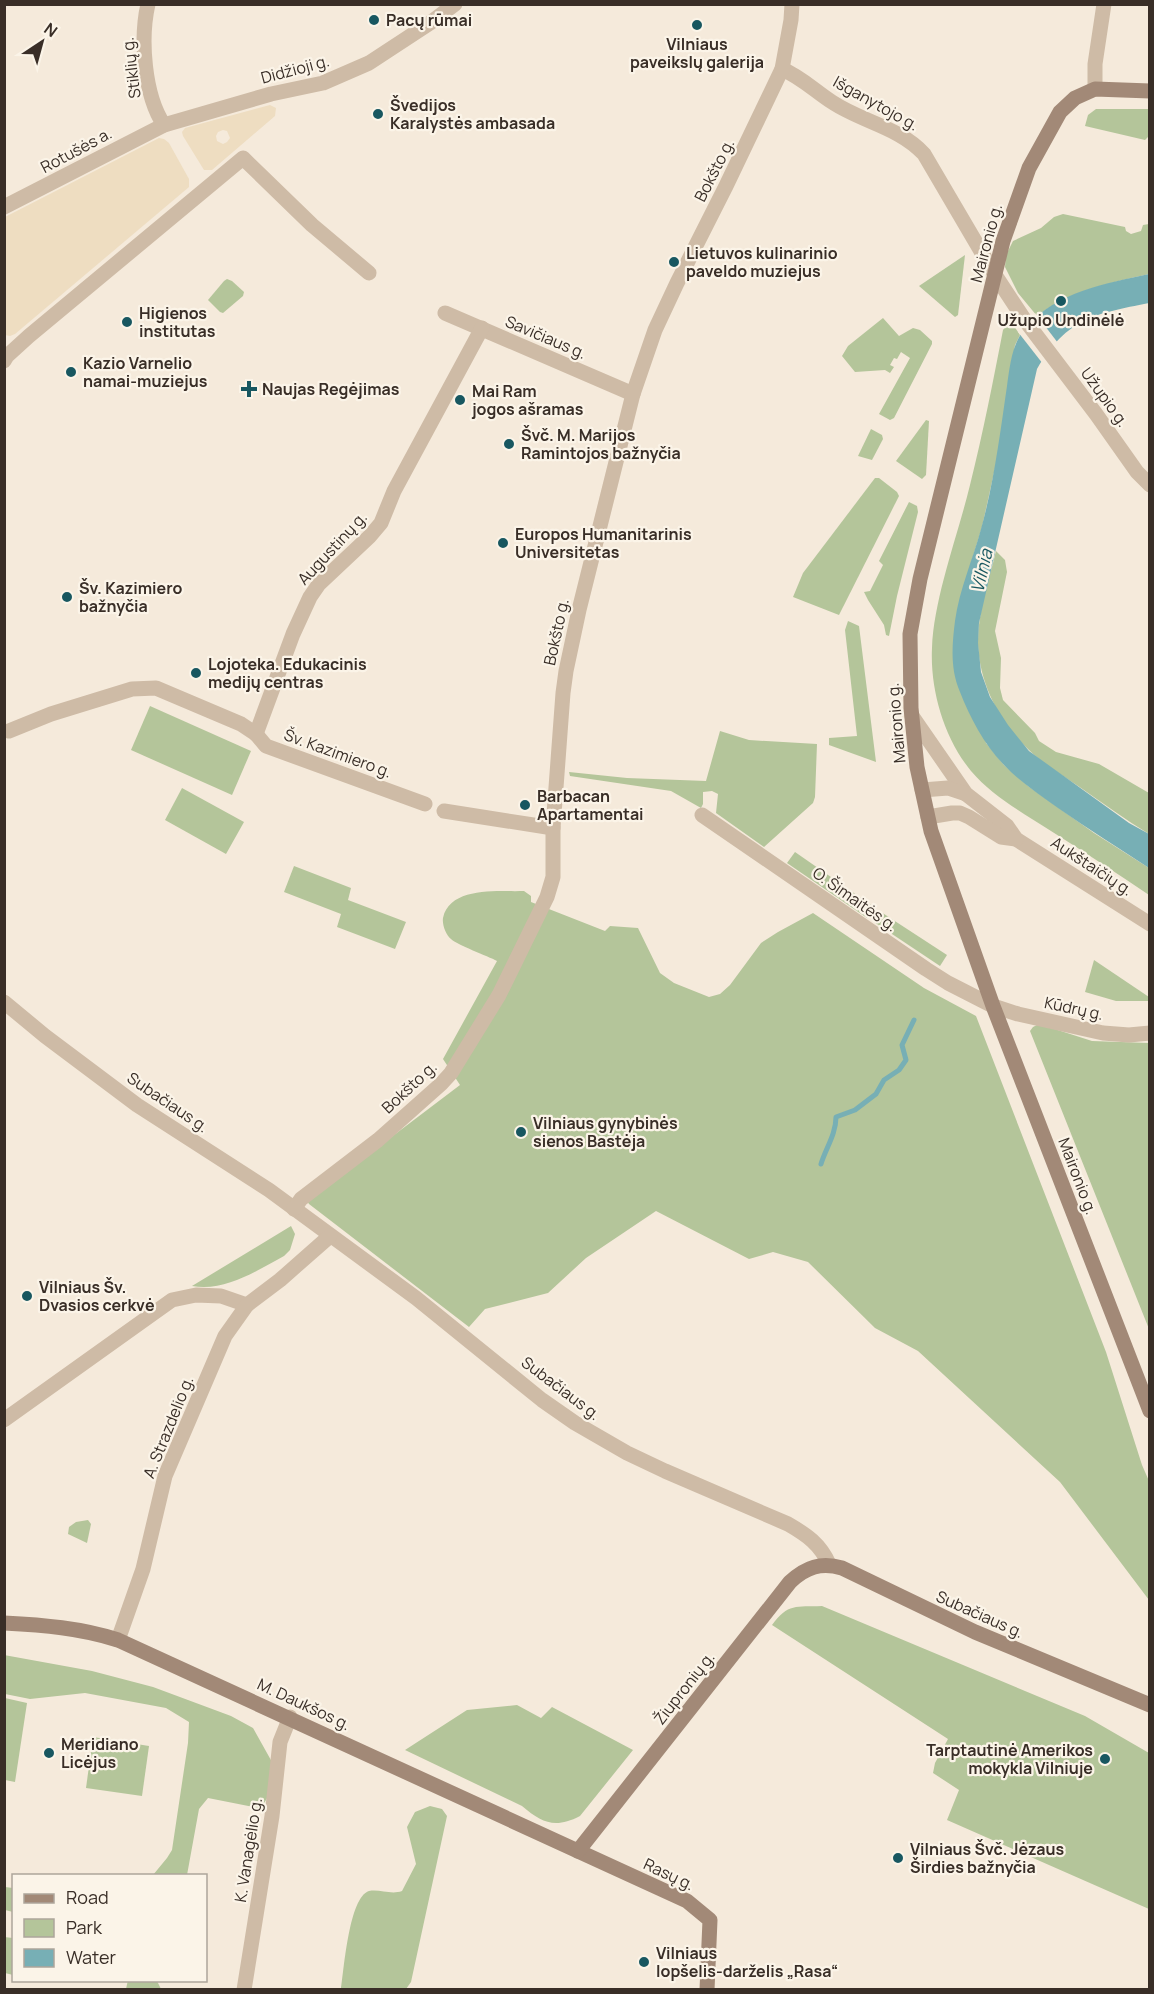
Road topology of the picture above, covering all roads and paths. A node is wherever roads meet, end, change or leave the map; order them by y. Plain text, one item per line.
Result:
1 (148, 4) edge
2 (454, 4) edge
3 (792, 4) edge
4 (1104, 4) edge
5 (782, 69) junction
6 (1095, 89) junction
7 (1149, 91) edge
8 (164, 125) junction
9 (4, 207) edge
10 (369, 273) dead end
11 (995, 275) junction
12 (445, 313) dead end
13 (482, 328) junction
14 (5, 356) edge
15 (633, 394) junction
16 (1149, 485) edge
17 (912, 716) junction
18 (9, 731) dead end
19 (256, 734) junction
20 (922, 790) junction
21 (966, 794) junction
22 (424, 804) dead end
23 (444, 811) dead end
24 (702, 815) dead end
25 (928, 818) junction
26 (553, 828) junction
27 (1016, 838) junction
28 (1149, 924) edge
29 (4, 1002) edge
30 (993, 1006) junction
31 (1149, 1034) edge
32 (294, 1209) junction
33 (330, 1236) junction
34 (247, 1305) junction
35 (1149, 1411) edge
36 (4, 1420) edge
37 (829, 1564) junction
38 (4, 1623) edge
39 (118, 1640) junction
40 (1149, 1705) edge
41 (290, 1717) junction
42 (578, 1851) junction
43 (244, 1989) edge
44 (707, 1989) edge

1 - 8 street, Stiklių g.
2 - 8 street, Didžioji g.
3 - 5 street, Bokšto g.
4 - 6 street
5 - 11 street, Išganytojo g.
5 - 15 street, Bokšto g.
6 - 7 main road
6 - 11 main road, Maironio g.
8 - 9 street, Rotušės a.
10 - 14 street
11 - 16 street, Užupio g.
11 - 17 main road, Maironio g.
12 - 13 street, Savičiaus g.
13 - 15 street, Savičiaus g.
13 - 19 street, Augustinų g.
15 - 26 street, Bokšto g.
17 - 20 main road, Maironio g.
17 - 21 street, Aukštaičių g.
18 - 19 street, Šv. Kazimiero g.
19 - 22 street, Šv. Kazimiero g.
20 - 21 street, Aukštaičių g.
20 - 25 main road, Maironio g.
21 - 27 street, Aukštaičių g.
23 - 26 street
24 - 30 street, O. Šimaitės g.
25 - 27 street, Aukštaičių g.
25 - 30 main road, Maironio g.
26 - 32 street, Bokšto g.
27 - 28 street, Aukštaičių g.
29 - 32 street, Subačiaus g.
30 - 31 street, Kūdrų g.
30 - 35 main road, Maironio g.
32 - 33 street, Subačiaus g.
33 - 34 street, A. Strazdelio g.
33 - 37 street, Subačiaus g.
34 - 36 street
34 - 39 street, A. Strazdelio g.
37 - 40 main road, Subačiaus g.
37 - 42 main road, Žiupronių g.
38 - 39 main road, M. Daukšos g.
39 - 41 main road, M. Daukšos g.
41 - 42 main road, M. Daukšos g.
41 - 43 street, K. Vanagėlio g.
42 - 44 main road, Rasų g.

